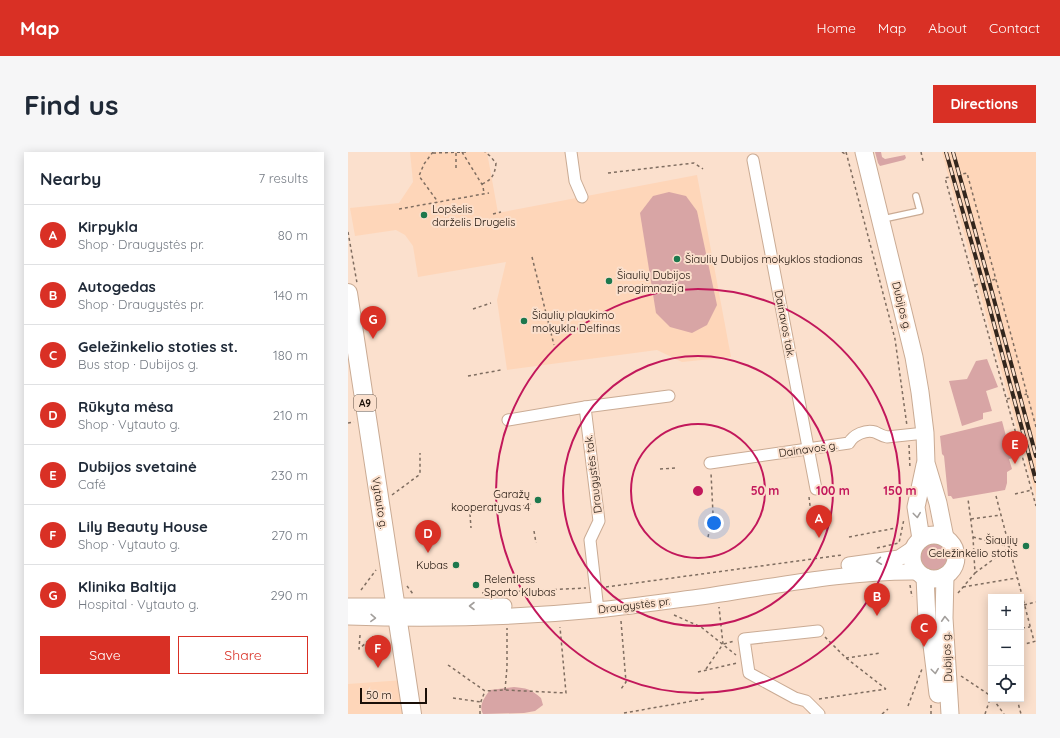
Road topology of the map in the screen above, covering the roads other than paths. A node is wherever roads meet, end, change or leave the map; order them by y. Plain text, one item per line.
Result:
1 (571, 152) edge
2 (864, 152) edge
3 (753, 160) dead end
4 (916, 196) dead end
5 (582, 197) dead end
6 (881, 220) junction
7 (353, 289) edge
8 (669, 396) dead end
9 (585, 407) junction
10 (508, 420) dead end
11 (917, 434) junction
12 (809, 450) junction
13 (710, 463) road end
14 (918, 466) junction
15 (816, 489) road end
16 (945, 538) junction
17 (918, 544) junction
18 (922, 575) junction
19 (945, 576) junction
20 (596, 599) junction
21 (348, 606) edge
22 (396, 613) junction
23 (348, 618) edge
24 (818, 631) road end
25 (412, 714) edge
26 (819, 714) edge
27 (940, 714) edge
28 (950, 714) edge

1 - 5 street
2 - 6 main road, Dubijos g.
3 - 12 street, Dainavos tak.
4 - 6 lane
6 - 11 main road, Dubijos g.
7 - 22 highway, Vytauto g. / A9
8 - 9 street
9 - 10 street
9 - 20 street, Draugystės tak.
11 - 12 street, Dainavos g.
11 - 14 main road, Dubijos g.
12 - 13 street, Dainavos g.
12 - 15 street, Dainavos tak.
14 - 16 main road, Dubijos g.
14 -> 17 main road, Dubijos g.
16 - 17 main road
16 - 19 main road
17 - 18 main road
17 -> 20 main road, Draugystės pr.
18 - 19 main road
18 - 20 main road, Draugystės pr.
18 -> 27 main road, Dubijos g.
28 -> 19 main road, Dubijos g.
20 - 22 main road, Draugystės pr.
21 - 22 main road, Draugystės pr.
23 -> 22 main road, Draugystės pr.
22 - 25 highway, Vytauto g. / A9
24 - 26 street

